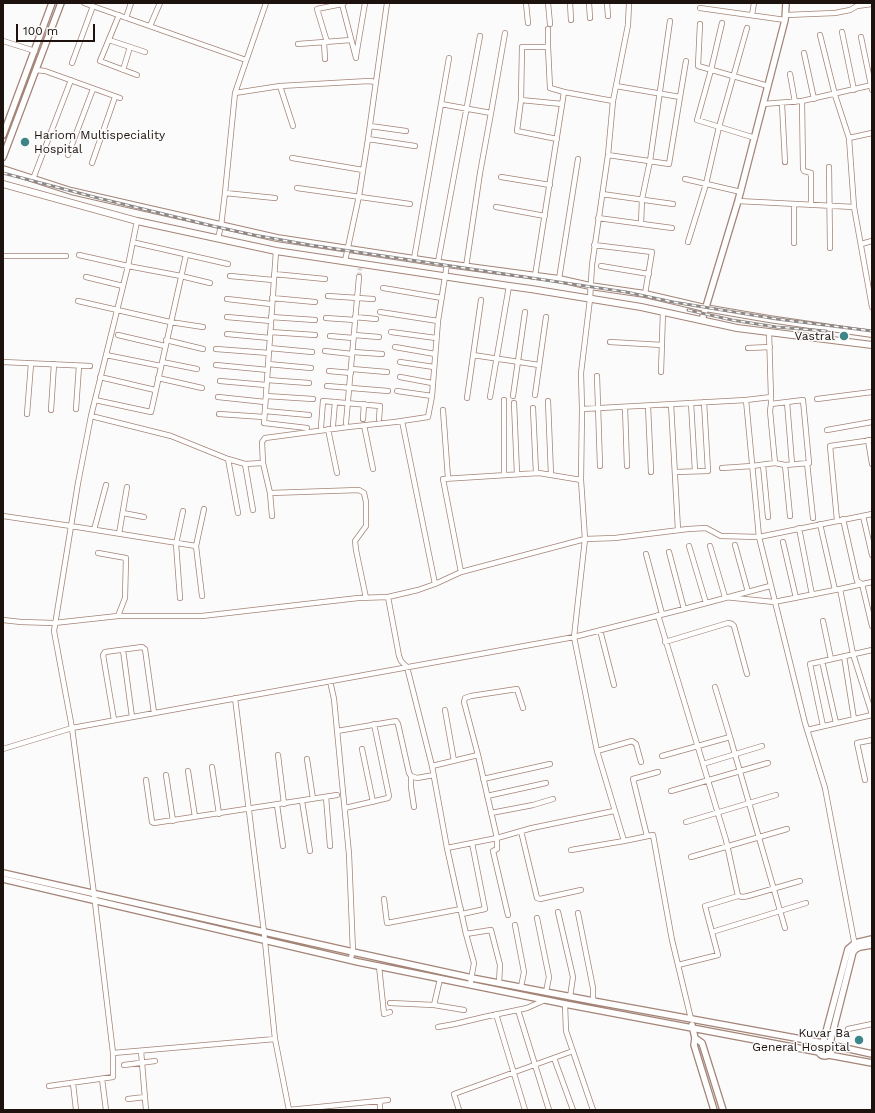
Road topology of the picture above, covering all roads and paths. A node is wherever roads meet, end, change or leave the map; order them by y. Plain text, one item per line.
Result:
1 (61, 3) edge
2 (84, 3) edge
3 (131, 3) edge
4 (160, 3) edge
5 (266, 3) edge
6 (344, 3) edge
7 (365, 3) edge
8 (387, 3) edge
9 (526, 3) edge
10 (548, 3) edge
11 (570, 3) edge
12 (589, 3) edge
13 (607, 3) edge
14 (629, 3) edge
15 (754, 3) edge
16 (786, 3) edge
17 (50, 4) edge
18 (872, 4) edge
19 (93, 6) junction
20 (700, 8) dead end
21 (119, 15) junction
22 (752, 15) junction
23 (608, 16) dead end
24 (785, 17) junction
25 (126, 18) junction
26 (590, 18) dead end
27 (571, 20) dead end
28 (670, 21) dead end
29 (528, 23) dead end
30 (722, 23) dead end
31 (550, 24) dead end
32 (700, 24) dead end
33 (150, 26) junction
34 (747, 28) dead end
35 (548, 29) dead end
36 (842, 32) dead end
37 (505, 33) dead end
38 (820, 35) dead end
39 (480, 36) dead end
40 (861, 37) dead end
41 (109, 40) junction
42 (351, 40) junction
43 (3, 42) edge
44 (326, 42) junction
45 (298, 44) dead end
46 (130, 47) junction
47 (548, 47) junction
48 (34, 50) junction
49 (145, 52) dead end
50 (804, 53) dead end
51 (449, 58) dead end
52 (325, 59) dead end
53 (246, 60) junction
54 (686, 61) dead end
55 (72, 63) dead end
56 (36, 70) junction
57 (123, 70) junction
58 (711, 70) junction
59 (790, 74) dead end
60 (137, 75) dead end
61 (734, 76) junction
62 (70, 80) junction
63 (376, 82) junction
64 (280, 86) junction
65 (616, 86) junction
66 (768, 86) junction
67 (872, 87) edge
68 (93, 89) junction
69 (854, 90) junction
70 (564, 92) junction
71 (235, 93) junction
72 (660, 93) junction
73 (835, 94) junction
74 (680, 97) junction
75 (814, 99) junction
76 (521, 100) junction
77 (613, 101) junction
78 (802, 101) junction
79 (795, 102) junction
80 (441, 104) junction
81 (562, 104) junction
82 (763, 104) junction
83 (782, 104) junction
84 (467, 109) junction
85 (491, 112) junction
86 (293, 126) dead end
87 (370, 126) junction
88 (719, 126) junction
89 (406, 131) dead end
90 (872, 133) edge
91 (3, 135) edge
92 (755, 138) junction
93 (848, 138) junction
94 (368, 139) junction
95 (557, 139) junction
96 (415, 146) dead end
97 (68, 155) dead end
98 (608, 155) junction
99 (3, 157) edge
100 (292, 158) dead end
101 (578, 159) dead end
102 (650, 161) junction
103 (785, 162) dead end
104 (92, 163) dead end
105 (830, 167) dead end
106 (3, 169) edge
107 (363, 170) junction
108 (501, 177) dead end
109 (685, 179) dead end
110 (33, 180) junction
111 (3, 184) edge
112 (550, 184) junction
113 (706, 184) junction
114 (297, 188) dead end
115 (741, 192) junction
116 (225, 193) junction
117 (602, 194) junction
118 (359, 196) junction
119 (275, 198) dead end
120 (642, 200) junction
121 (738, 201) junction
122 (410, 204) dead end
123 (673, 204) dead end
124 (794, 204) junction
125 (811, 205) junction
126 (830, 206) junction
127 (496, 207) dead end
128 (854, 207) junction
129 (544, 216) junction
130 (598, 218) junction
131 (137, 221) junction
132 (641, 224) junction
133 (221, 226) junction
134 (672, 228) dead end
135 (218, 238) junction
136 (872, 241) edge
137 (688, 242) dead end
138 (794, 243) dead end
139 (136, 244) dead end
140 (861, 244) junction
141 (594, 245) junction
142 (830, 248) dead end
143 (348, 249) junction
144 (276, 251) junction
145 (79, 255) dead end
146 (186, 255) junction
147 (3, 256) edge
148 (66, 256) dead end
149 (414, 259) junction
150 (345, 261) junction
151 (438, 262) junction
152 (228, 264) dead end
153 (447, 264) junction
154 (128, 266) junction
155 (466, 266) junction
156 (601, 266) dead end
157 (274, 274) junction
158 (649, 274) junction
159 (181, 276) junction
160 (230, 276) dead end
161 (535, 276) junction
162 (86, 277) dead end
163 (445, 277) junction
164 (359, 278) tunnel mouth
165 (325, 279) dead end
166 (558, 279) junction
167 (273, 280) junction
168 (210, 283) dead end
169 (870, 284) edge
170 (123, 286) junction
171 (509, 286) junction
172 (590, 286) junction
173 (383, 288) dead end
174 (645, 294) junction
175 (328, 296) dead end
176 (272, 298) junction
177 (357, 298) junction
178 (442, 298) junction
179 (373, 299) dead end
180 (590, 299) junction
181 (78, 300) dead end
182 (227, 300) dead end
183 (482, 300) dead end
184 (315, 302) dead end
185 (271, 304) junction
186 (872, 307) edge
187 (705, 308) junction
188 (117, 311) junction
189 (663, 311) junction
190 (380, 312) dead end
191 (525, 312) dead end
192 (227, 317) dead end
193 (546, 317) dead end
194 (326, 318) dead end
195 (271, 319) junction
196 (355, 319) junction
197 (376, 319) dead end
198 (314, 320) dead end
199 (702, 320) junction
200 (438, 321) junction
201 (170, 322) junction
202 (203, 327) dead end
203 (391, 332) dead end
204 (769, 332) junction
205 (118, 334) dead end
206 (227, 334) dead end
207 (872, 334) edge
208 (270, 335) junction
209 (315, 335) dead end
210 (330, 336) dead end
211 (354, 336) junction
212 (379, 337) dead end
213 (436, 338) junction
214 (166, 340) junction
215 (610, 342) dead end
216 (662, 345) junction
217 (872, 345) edge
218 (165, 346) junction
219 (395, 347) dead end
220 (770, 347) junction
221 (203, 348) dead end
222 (748, 348) dead end
223 (216, 349) dead end
224 (269, 350) junction
225 (312, 352) dead end
226 (325, 352) dead end
227 (352, 353) junction
228 (382, 354) dead end
229 (435, 354) junction
230 (106, 355) junction
231 (473, 355) junction
232 (496, 359) junction
233 (3, 362) edge
234 (400, 362) dead end
235 (518, 362) junction
236 (32, 364) junction
237 (54, 364) junction
238 (161, 364) junction
239 (216, 365) dead end
240 (539, 365) junction
241 (79, 366) junction
242 (90, 366) dead end
243 (268, 367) junction
244 (434, 367) junction
245 (311, 368) dead end
246 (197, 369) dead end
247 (329, 371) dead end
248 (351, 371) junction
249 (386, 372) dead end
250 (661, 372) dead end
251 (597, 376) dead end
252 (100, 377) junction
253 (400, 377) dead end
254 (158, 378) junction
255 (220, 381) dead end
256 (267, 382) junction
257 (309, 383) dead end
258 (432, 383) junction
259 (327, 386) dead end
260 (202, 388) dead end
261 (350, 388) junction
262 (156, 390) junction
263 (388, 391) dead end
264 (397, 391) dead end
265 (872, 392) edge
266 (535, 395) dead end
267 (266, 396) junction
268 (432, 396) junction
269 (513, 396) dead end
270 (218, 397) dead end
271 (490, 397) dead end
272 (771, 397) junction
273 (467, 398) dead end
274 (313, 399) dead end
275 (817, 399) dead end
276 (95, 400) junction
277 (504, 400) dead end
278 (548, 400) dead end
279 (746, 400) junction
280 (265, 402) junction
281 (335, 402) junction
282 (704, 402) junction
283 (787, 402) junction
284 (348, 403) junction
285 (514, 403) dead end
286 (691, 403) junction
287 (364, 404) junction
288 (671, 404) junction
289 (771, 404) junction
290 (648, 406) junction
291 (625, 407) junction
292 (533, 408) dead end
293 (598, 408) junction
294 (76, 409) dead end
295 (582, 409) junction
296 (52, 410) dead end
297 (443, 410) dead end
298 (264, 411) junction
299 (27, 414) dead end
300 (219, 414) dead end
301 (309, 415) dead end
302 (91, 416) junction
303 (264, 417) junction
304 (363, 419) dead end
305 (379, 419) dead end
306 (402, 421) junction
307 (872, 422) edge
308 (346, 423) dead end
309 (333, 425) dead end
310 (364, 425) junction
311 (321, 427) dead end
312 (307, 428) dead end
313 (328, 430) junction
314 (828, 430) dead end
315 (870, 440) edge
316 (228, 460) junction
317 (263, 463) junction
318 (775, 463) junction
319 (807, 463) junction
320 (245, 464) junction
321 (792, 464) junction
322 (872, 464) edge
323 (763, 465) junction
324 (785, 465) junction
325 (600, 466) dead end
326 (627, 466) dead end
327 (752, 466) junction
328 (722, 468) dead end
329 (372, 469) dead end
330 (695, 471) junction
331 (651, 472) dead end
332 (675, 472) junction
333 (337, 473) dead end
334 (536, 473) junction
335 (504, 474) junction
336 (517, 474) junction
337 (551, 475) junction
338 (448, 478) junction
339 (581, 480) junction
340 (106, 485) dead end
341 (127, 487) dead end
342 (270, 493) junction
343 (204, 509) dead end
344 (253, 510) dead end
345 (183, 511) dead end
346 (123, 513) junction
347 (238, 513) dead end
348 (872, 514) edge
349 (3, 516) edge
350 (272, 516) dead end
351 (790, 516) dead end
352 (863, 516) junction
353 (768, 517) dead end
354 (144, 518) dead end
355 (813, 518) dead end
356 (843, 519) junction
357 (837, 520) junction
358 (820, 524) junction
359 (71, 526) junction
360 (799, 528) junction
361 (94, 530) junction
362 (678, 530) junction
363 (119, 534) junction
364 (759, 537) junction
365 (585, 539) junction
366 (783, 542) dead end
367 (176, 544) junction
368 (735, 545) dead end
369 (196, 546) junction
370 (689, 546) dead end
371 (710, 546) dead end
372 (669, 552) dead end
373 (98, 553) dead end
374 (646, 554) dead end
375 (872, 555) edge
376 (462, 572) junction
377 (872, 582) edge
378 (435, 584) junction
379 (862, 584) junction
380 (770, 586) junction
381 (837, 590) junction
382 (748, 592) junction
383 (812, 595) junction
384 (202, 596) dead end
385 (388, 597) junction
386 (725, 597) junction
387 (180, 598) dead end
388 (366, 598) junction
389 (796, 598) junction
390 (774, 602) junction
391 (706, 603) junction
392 (684, 609) junction
393 (660, 615) junction
394 (118, 616) junction
395 (3, 620) edge
396 (823, 621) dead end
397 (54, 623) junction
398 (872, 626) edge
399 (600, 630) junction
400 (574, 637) junction
401 (665, 642) junction
402 (123, 650) junction
403 (872, 650) edge
404 (853, 654) junction
405 (844, 656) junction
406 (831, 659) junction
407 (822, 661) junction
408 (407, 667) junction
409 (747, 674) dead end
410 (330, 681) junction
411 (614, 685) dead end
412 (715, 687) dead end
413 (235, 698) junction
414 (523, 708) dead end
415 (444, 710) dead end
416 (154, 713) junction
417 (872, 715) edge
418 (132, 717) junction
419 (854, 719) junction
420 (114, 720) junction
421 (836, 723) junction
422 (374, 724) junction
423 (824, 726) junction
424 (72, 728) junction
425 (807, 730) junction
426 (337, 731) junction
427 (730, 737) junction
428 (872, 740) edge
429 (698, 746) junction
430 (762, 746) dead end
431 (3, 749) edge
432 (362, 749) dead end
433 (597, 750) junction
434 (278, 755) dead end
435 (478, 755) junction
436 (734, 755) junction
437 (662, 756) dead end
438 (307, 759) dead end
439 (454, 761) junction
440 (641, 762) dead end
441 (768, 763) dead end
442 (550, 764) dead end
443 (703, 764) junction
444 (432, 766) junction
445 (212, 767) dead end
446 (188, 771) dead end
447 (739, 771) junction
448 (658, 772) dead end
449 (166, 775) dead end
450 (434, 775) junction
451 (412, 776) junction
452 (483, 779) junction
453 (146, 780) dead end
454 (865, 780) dead end
455 (708, 781) junction
456 (546, 783) dead end
457 (671, 791) dead end
458 (337, 795) dead end
459 (776, 795) dead end
460 (487, 796) junction
461 (326, 797) junction
462 (313, 799) junction
463 (553, 799) dead end
464 (302, 801) junction
465 (373, 802) junction
466 (284, 804) junction
467 (749, 804) junction
468 (277, 805) junction
469 (414, 807) dead end
470 (345, 808) junction
471 (248, 810) junction
472 (614, 811) junction
473 (491, 813) junction
474 (717, 813) junction
475 (219, 814) junction
476 (195, 817) junction
477 (173, 821) junction
478 (686, 822) dead end
479 (787, 829) dead end
480 (521, 831) junction
481 (647, 836) junction
482 (759, 837) junction
483 (496, 838) junction
484 (624, 841) junction
485 (472, 843) junction
486 (283, 846) dead end
487 (330, 846) dead end
488 (727, 847) junction
489 (447, 848) junction
490 (571, 850) dead end
491 (310, 851) dead end
492 (691, 857) dead end
493 (3, 873) edge
494 (3, 880) edge
495 (800, 881) dead end
496 (773, 889) junction
497 (581, 890) dead end
498 (94, 894) junction
499 (738, 896) junction
500 (384, 899) dead end
501 (95, 902) junction
502 (806, 903) dead end
503 (780, 910) junction
504 (461, 912) junction
505 (558, 912) dead end
506 (578, 913) dead end
507 (508, 915) dead end
508 (537, 918) dead end
509 (515, 925) dead end
510 (785, 928) dead end
511 (264, 932) junction
512 (712, 932) junction
513 (466, 934) junction
514 (872, 939) edge
515 (265, 940) junction
516 (855, 943) junction
517 (872, 945) edge
518 (856, 949) junction
519 (353, 952) junction
520 (350, 960) junction
521 (678, 965) junction
522 (379, 966) junction
523 (472, 978) junction
524 (440, 979) junction
525 (499, 983) junction
526 (470, 985) junction
527 (521, 987) junction
528 (546, 992) junction
529 (570, 997) junction
530 (545, 1000) junction
531 (593, 1001) junction
532 (390, 1003) dead end
533 (565, 1004) junction
534 (434, 1005) junction
535 (464, 1010) dead end
536 (518, 1010) junction
537 (390, 1012) dead end
538 (496, 1014) junction
539 (690, 1019) junction
540 (872, 1024) edge
541 (438, 1027) dead end
542 (694, 1028) junction
543 (848, 1029) dead end
544 (695, 1038) junction
545 (275, 1039) junction
546 (823, 1042) junction
547 (830, 1044) junction
548 (141, 1051) junction
549 (573, 1051) junction
550 (819, 1052) junction
551 (113, 1053) junction
552 (872, 1054) edge
553 (829, 1055) junction
554 (554, 1058) junction
555 (155, 1061) dead end
556 (871, 1061) edge
557 (142, 1063) junction
558 (124, 1065) dead end
559 (535, 1065) junction
560 (512, 1072) junction
561 (102, 1079) junction
562 (73, 1083) junction
563 (50, 1086) dead end
564 (145, 1097) junction
565 (128, 1099) dead end
566 (388, 1100) dead end
567 (380, 1101) junction
568 (76, 1110) edge
569 (106, 1110) edge
570 (146, 1110) edge
571 (289, 1110) edge
572 (380, 1110) edge
573 (459, 1110) edge
574 (525, 1110) edge
575 (549, 1110) edge
576 (573, 1110) edge
577 (592, 1110) edge
578 (714, 1110) edge
579 (723, 1110) edge

1 - 56 street
2 - 19 street
3 - 25 street
4 - 33 street
5 - 53 street
6 - 42 street
6 - 44 street
7 - 42 street
8 - 63 street
9 - 29 street
10 - 31 street
11 - 27 street
12 - 26 street
13 - 23 street
14 - 65 street
15 - 22 street
16 - 24 street
17 - 48 street
18 - 24 street
19 - 21 street
19 - 55 street
20 - 22 street
21 - 25 street
21 - 41 street
22 - 24 street
24 - 66 street
25 - 33 street
28 - 72 street
30 - 58 street
32 - 58 street
33 - 53 street
34 - 61 street
35 - 47 street
36 - 69 street
37 - 85 street
38 - 73 street
39 - 84 street
40 - 67 street
41 - 46 street
41 - 57 street
42 - 44 street
43 - 48 street
44 - 45 street
44 - 52 street
46 - 49 street
46 - 57 street
47 - 70 street
47 - 76 street
48 - 91 street
50 - 75 street
51 - 80 street
53 - 71 street
54 - 74 street
56 - 62 street
56 - 99 street
57 - 60 street
58 - 61 street
58 - 88 street
59 - 79 street
61 - 66 street
61 - 88 street
62 - 68 street
62 - 110 street
63 - 64 street
63 - 87 street
64 - 71 street
64 - 86 street
65 - 72 street
65 - 77 street
66 - 82 street
67 - 69 street
68 - 97 street
68 - 104 street
69 - 73 street
70 - 77 street
70 - 81 street
71 - 116 street
72 - 74 street
72 - 102 street
73 - 75 street
73 - 93 street
74 - 102 street
75 - 78 street
76 - 81 street
76 - 95 street
77 - 98 street
78 - 79 street
78 - 125 street
79 - 83 street
80 - 84 street
80 - 149 street
81 - 95 street
82 - 83 street
82 - 92 street
83 - 103 street
84 - 85 street
84 - 151 street
85 - 155 street
87 - 89 street
87 - 94 street
88 - 92 street
88 - 113 street
90 - 93 street
92 - 115 street
93 - 128 street
94 - 96 street
94 - 107 street
95 - 112 street
98 - 102 street
98 - 117 street
100 - 107 street
101 - 166 street
102 - 120 street
105 - 126 street
106 - 110 main road
107 - 118 street
108 - 112 street
109 - 113 street
110 - 133 main road
111 - 131 main road
112 - 129 street
113 - 115 street
113 - 137 street
114 - 118 street
115 - 121 street
116 - 119 street
116 - 133 street
117 - 120 street
117 - 130 street
118 - 122 street
118 - 143 street
120 - 123 street
120 - 132 street
121 - 124 street
121 - 187 street
124 - 125 street
124 - 138 street
125 - 126 street
126 - 128 street
126 - 142 street
127 - 129 street
128 - 140 street
129 - 161 street
130 - 132 street
130 - 141 street
131 - 135 main road
131 - 154 street
132 - 134 street
133 - 135 street
133 - 143 main road
135 - 144 main road
136 - 140 street
139 - 146 street
140 - 169 street
141 - 158 street
141 - 172 street
143 - 149 main road
143 - 150 street
144 - 150 main road
144 - 157 street
145 - 154 street
146 - 152 street
146 - 159 street
147 - 148 street
149 - 151 main road
150 - 163 main road
151 - 153 main road
153 - 155 main road
153 - 163 street
154 - 159 street
154 - 170 street
155 - 161 main road
156 - 158 street
157 - 165 street
157 - 167 street
158 - 174 street
159 - 168 street
159 - 201 street
160 - 167 street
161 - 166 main road
162 - 170 street
163 - 171 main road
163 - 178 street
164 - 177 street
166 - 172 main road
167 - 176 street
169 - 186 street
170 - 188 street
171 - 180 main road
171 - 232 street
172 - 174 main road
172 - 180 street
173 - 178 street
174 - 187 main road
175 - 177 street
176 - 184 street
176 - 185 street
177 - 179 street
177 - 196 street
178 - 200 street
180 - 189 main road
180 - 295 street
181 - 188 street
182 - 185 street
183 - 231 street
185 - 195 street
187 - 199 street
187 - 207 main road
188 - 201 street
188 - 230 street
189 - 199 main road
189 - 216 street
190 - 200 street
191 - 235 street
192 - 195 street
193 - 240 street
194 - 196 street
195 - 198 street
195 - 208 street
196 - 197 street
196 - 211 street
199 - 204 main road
200 - 213 street
201 - 202 street
201 - 214 street
203 - 213 street
204 - 217 main road
204 - 220 street
205 - 218 street
206 - 208 street
208 - 209 street
208 - 224 street
210 - 211 street
211 - 212 street
211 - 227 street
213 - 229 street
214 - 218 street
214 - 221 street
215 - 216 street
216 - 250 street
218 - 238 street
219 - 229 street
220 - 222 street
220 - 272 street
223 - 224 street
224 - 225 street
224 - 243 street
226 - 227 street
227 - 228 street
227 - 248 street
229 - 244 street
230 - 238 street
230 - 252 street
231 - 232 street
231 - 273 street
232 - 235 street
232 - 271 street
233 - 236 street
234 - 244 street
235 - 240 street
235 - 269 street
236 - 237 street
236 - 299 street
237 - 241 street
237 - 296 street
238 - 246 street
238 - 254 street
239 - 243 street
240 - 266 street
241 - 242 street
241 - 294 street
243 - 245 street
243 - 256 street
244 - 258 street
247 - 248 street
248 - 249 street
248 - 261 street
251 - 293 street
252 - 262 street
252 - 276 street
253 - 258 street
254 - 260 street
254 - 262 street
255 - 256 street
256 - 257 street
256 - 267 street
258 - 268 street
259 - 261 street
261 - 263 street
261 - 284 street
262 - 276 street
264 - 268 street
265 - 275 street
267 - 274 street
267 - 280 street
268 - 306 street
270 - 280 street
272 - 279 street
272 - 289 street
276 - 302 street
277 - 335 street
278 - 337 street
279 - 282 street
279 - 327 street
280 - 298 street
281 - 284 street
281 - 309 street
281 - 311 street
282 - 286 street
282 - 330 street
283 - 289 street
283 - 319 street
283 - 321 street
284 - 287 street
284 - 308 street
285 - 336 street
286 - 288 street
286 - 330 street
287 - 304 street
287 - 305 street
288 - 290 street
288 - 332 street
289 - 318 street
290 - 291 street
290 - 331 street
291 - 293 street
291 - 326 street
292 - 334 street
293 - 295 street
293 - 325 street
295 - 339 street
297 - 338 street
298 - 301 street
298 - 303 street
300 - 303 street
302 - 316 street
302 - 359 street
303 - 312 street
306 - 310 street
306 - 378 street
307 - 314 street
310 - 313 street
310 - 329 street
313 - 317 street
313 - 333 street
315 - 322 street
315 - 357 street
316 - 320 street
316 - 347 street
317 - 320 street
317 - 342 street
318 - 323 street
318 - 324 street
319 - 321 street
319 - 355 street
320 - 344 street
321 - 324 street
323 - 327 street
323 - 353 street
324 - 351 street
327 - 328 street
327 - 364 street
330 - 332 street
332 - 362 street
334 - 336 street
334 - 337 street
335 - 336 street
335 - 338 street
337 - 339 street
338 - 376 street
339 - 365 street
340 - 361 street
341 - 346 street
342 - 350 street
342 - 388 street
343 - 369 street
345 - 367 street
346 - 354 street
346 - 363 street
348 - 352 street
349 - 359 street
352 - 356 street
352 - 375 street
356 - 357 street
356 - 379 street
357 - 358 street
358 - 360 street
358 - 381 street
359 - 361 street
359 - 397 street
360 - 364 street
360 - 383 street
361 - 363 street
362 - 364 street
362 - 365 street
363 - 367 street
364 - 380 street
365 - 376 street
365 - 400 street
366 - 389 street
367 - 369 street
367 - 387 street
368 - 382 street
369 - 384 street
370 - 391 street
371 - 386 street
372 - 392 street
373 - 394 street
374 - 393 street
376 - 378 street
377 - 379 street
378 - 385 street
379 - 381 street
379 - 398 street
380 - 382 street
380 - 390 street
381 - 383 street
381 - 404 street
382 - 386 street
383 - 389 street
385 - 388 street
385 - 408 street
386 - 390 street
386 - 391 street
388 - 394 street
389 - 390 street
390 - 425 street
391 - 392 street
392 - 393 street
393 - 399 street
393 - 401 street
394 - 397 street
395 - 397 street
396 - 406 street
397 - 424 street
399 - 400 street
399 - 411 street
400 - 408 street
400 - 433 street
401 - 409 street
401 - 429 street
402 - 416 street
402 - 418 street
402 - 420 street
403 - 404 street
404 - 405 street
404 - 417 street
405 - 406 street
405 - 419 street
406 - 407 street
407 - 421 street
407 - 423 street
408 - 410 street
408 - 444 street
410 - 413 street
410 - 426 street
412 - 427 street
413 - 416 street
413 - 471 street
414 - 435 street
415 - 439 street
416 - 418 street
417 - 419 street
418 - 420 street
419 - 421 street
420 - 424 street
421 - 423 street
422 - 426 street
422 - 451 street
422 - 465 street
423 - 425 street
424 - 431 street
424 - 498 street
425 - 516 street
426 - 470 street
427 - 429 street
427 - 436 street
428 - 454 street
429 - 437 street
429 - 443 street
430 - 436 street
432 - 465 street
433 - 440 street
433 - 472 street
434 - 466 street
435 - 439 street
435 - 452 street
436 - 443 street
436 - 447 street
438 - 462 street
439 - 444 street
441 - 447 street
442 - 452 street
443 - 455 street
444 - 450 street
445 - 475 street
446 - 476 street
447 - 455 street
447 - 467 street
448 - 481 street
449 - 477 street
450 - 451 street
450 - 489 street
451 - 469 street
452 - 460 street
453 - 477 street
455 - 457 street
455 - 474 street
456 - 460 street
458 - 461 street
459 - 467 street
460 - 473 street
461 - 462 street
461 - 487 street
462 - 464 street
463 - 473 street
464 - 466 street
464 - 491 street
465 - 470 street
466 - 468 street
467 - 474 street
467 - 482 street
468 - 471 street
468 - 486 street
470 - 519 street
471 - 475 street
471 - 511 street
472 - 480 street
472 - 484 street
473 - 483 street
474 - 478 street
474 - 488 street
475 - 476 street
476 - 477 street
479 - 482 street
480 - 483 street
480 - 497 street
481 - 484 street
481 - 521 street
482 - 488 street
482 - 496 street
483 - 485 street
483 - 507 street
484 - 490 street
485 - 489 street
485 - 504 street
488 - 492 street
488 - 499 street
489 - 504 street
493 - 498 street
494 - 501 street
495 - 496 street
496 - 499 street
496 - 503 street
498 - 501 street
498 - 511 street
499 - 512 street
500 - 504 street
501 - 515 street
501 - 551 street
502 - 503 street
503 - 510 street
503 - 512 street
504 - 513 street
505 - 529 street
506 - 531 street
508 - 528 street
509 - 527 street
511 - 515 street
511 - 519 street
512 - 521 street
513 - 523 street
513 - 525 street
514 - 516 street
515 - 520 street
515 - 545 street
516 - 518 street
516 - 546 street
517 - 518 street
518 - 547 street
519 - 520 street
519 - 523 street
520 - 522 street
521 - 539 street
522 - 524 street
522 - 537 street
523 - 525 street
523 - 526 street
524 - 526 street
524 - 534 street
525 - 527 street
526 - 530 street
527 - 528 street
528 - 529 street
529 - 531 street
530 - 533 street
530 - 536 street
531 - 539 street
532 - 534 street
533 - 542 street
533 - 549 street
534 - 535 street
536 - 538 street
536 - 559 street
538 - 541 street
538 - 560 street
539 - 542 street
539 - 546 street
540 - 543 street
542 - 544 street
542 - 550 street
544 - 578 street
544 - 579 street
545 - 548 street
545 - 571 street
546 - 547 street
546 - 550 street
547 - 552 street
547 - 553 street
548 - 551 street
548 - 557 street
549 - 554 street
549 - 577 street
550 - 553 street
551 - 561 street
553 - 556 street
554 - 559 street
554 - 576 street
555 - 557 street
557 - 558 street
557 - 564 street
559 - 560 street
559 - 575 street
560 - 573 street
560 - 574 street
561 - 562 street
561 - 569 street
562 - 563 street
562 - 568 street
564 - 565 street
564 - 570 street
566 - 567 street
567 - 571 street
567 - 572 street

